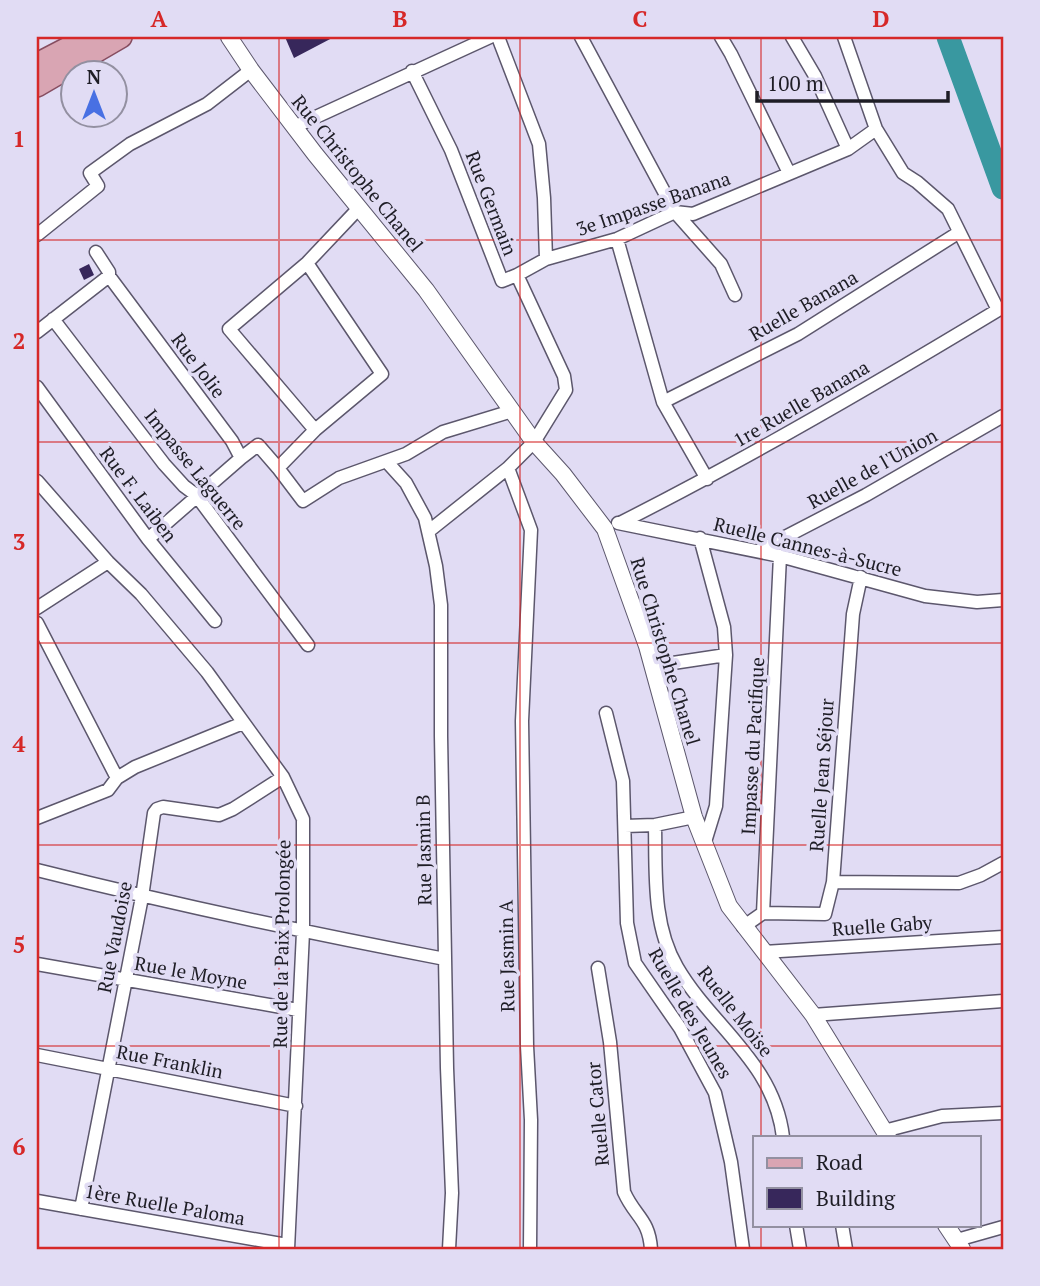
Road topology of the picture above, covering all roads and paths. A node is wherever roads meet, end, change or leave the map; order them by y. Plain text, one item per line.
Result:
1 (89, 37) edge
2 (121, 37) edge
3 (229, 37) edge
4 (490, 37) edge
5 (498, 37) edge
6 (581, 37) edge
7 (720, 37) edge
8 (792, 37) edge
9 (844, 37) edge
10 (37, 64) edge
11 (251, 70) junction
12 (412, 71) junction
13 (37, 86) edge
14 (294, 127) junction
15 (876, 129) junction
16 (848, 149) junction
17 (789, 173) junction
18 (359, 208) junction
19 (675, 212) junction
20 (958, 233) junction
21 (37, 235) edge
22 (617, 239) junction
23 (96, 252) dead end
24 (546, 259) junction
25 (307, 262) junction
26 (517, 275) junction
27 (109, 276) junction
28 (735, 295) dead end
29 (53, 319) junction
30 (37, 332) edge
31 (37, 387) edge
32 (663, 402) junction
33 (512, 411) junction
34 (1003, 416) edge
35 (315, 430) junction
36 (534, 442) junction
37 (241, 458) junction
38 (387, 462) junction
39 (278, 468) junction
40 (508, 468) junction
41 (707, 479) junction
42 (37, 481) edge
43 (196, 495) junction
44 (612, 526) junction
45 (429, 531) junction
46 (700, 538) junction
47 (148, 539) junction
48 (758, 551) junction
49 (780, 556) junction
50 (108, 562) junction
51 (861, 577) junction
52 (1003, 600) edge
53 (37, 608) edge
54 (215, 621) dead end
55 (37, 623) edge
56 (308, 645) dead end
57 (726, 655) junction
58 (653, 666) junction
59 (606, 713) dead end
60 (243, 723) junction
61 (283, 777) junction
62 (117, 778) junction
63 (694, 817) junction
64 (37, 818) edge
65 (655, 825) junction
66 (625, 826) junction
67 (704, 846) junction
68 (1003, 863) edge
69 (37, 870) edge
70 (833, 882) junction
71 (142, 897) junction
72 (763, 913) junction
73 (743, 927) junction
74 (303, 932) junction
75 (1003, 937) edge
76 (764, 952) junction
77 (445, 959) junction
78 (37, 964) edge
79 (598, 968) dead end
80 (125, 980) junction
81 (1003, 1001) edge
82 (298, 1010) junction
83 (813, 1015) junction
84 (37, 1055) edge
85 (108, 1069) junction
86 (296, 1106) junction
87 (1003, 1113) edge
88 (886, 1134) edge
89 (783, 1136) edge
90 (37, 1201) edge
91 (81, 1209) junction
92 (796, 1226) edge
93 (842, 1226) edge
94 (947, 1226) edge
95 (1003, 1227) edge
96 (959, 1245) edge
97 (288, 1247) edge
98 (449, 1249) edge
99 (530, 1249) edge
100 (651, 1249) edge
101 (743, 1249) edge
102 (800, 1249) edge
103 (846, 1249) edge

1 - 10 main road
2 - 13 main road
3 - 11 street, Rue Christophe Chanel
4 - 12 street
5 - 24 street
6 - 19 street
7 - 17 street
8 - 16 street
9 - 15 street
11 - 14 street, Rue Christophe Chanel
11 - 21 street
12 - 14 street
12 - 26 street, Rue Germain
14 - 18 street, Rue Christophe Chanel
15 - 16 street, 3e Impasse Banana
15 - 20 street
16 - 17 street, 3e Impasse Banana
17 - 19 street, 3e Impasse Banana
18 - 25 street
18 - 33 street, Rue Christophe Chanel
19 - 22 street, 3e Impasse Banana
19 - 28 street
20 - 32 street, Ruelle Banana
20 - 41 street, 1re Ruelle Banana
22 - 24 street, 3e Impasse Banana
22 - 32 street
23 - 27 street, Rue Jolie
24 - 26 street, 3e Impasse Banana
25 - 35 street
25 - 35 street
26 - 36 street, Rue Germain
27 - 29 street
27 - 37 street, Rue Jolie
29 - 30 street
29 - 43 street, Impasse Laguerre
31 - 47 street, Rue F. Laiben
32 - 41 street
33 - 36 street, Rue Christophe Chanel
33 - 38 street
34 - 48 street, Ruelle de l'Union
35 - 39 street
36 - 40 street
36 - 44 street, Rue Christophe Chanel
37 - 39 street
37 - 43 street
38 - 39 street
38 - 45 street, Rue Jasmin B
40 - 45 street
40 - 99 street, Rue Jasmin A
41 - 44 street, 1re Ruelle Banana
42 - 50 street, Rue de la Paix Prolongée
43 - 47 street
43 - 56 street, Impasse Laguerre
44 - 46 street, Ruelle Cannes-à-Sucre
44 - 58 street, Rue Christophe Chanel
45 - 77 street, Rue Jasmin B
46 - 48 street, Ruelle Cannes-à-Sucre
46 - 57 street
47 - 54 street, Rue F. Laiben
48 - 49 street, Ruelle Cannes-à-Sucre
49 - 51 street, Ruelle Cannes-à-Sucre
49 - 72 street, Impasse du Pacifique
50 - 53 street
50 - 60 street, Rue de la Paix Prolongée
51 - 52 street, Ruelle Cannes-à-Sucre
51 - 70 street, Ruelle Jean Séjour
55 - 62 street
57 - 58 street
57 - 67 street
58 - 63 street, Rue Christophe Chanel
59 - 66 street, Ruelle des Jeunes
60 - 61 street, Rue de la Paix Prolongée
60 - 62 street
61 - 71 street, Rue Vaudoise
61 - 74 street, Rue de la Paix Prolongée
62 - 64 street
63 - 65 street
63 - 67 street, Rue Christophe Chanel
65 - 66 street
65 - 89 street, Ruelle Moïse
66 - 101 street, Ruelle des Jeunes
67 - 73 street, Rue Christophe Chanel
68 - 70 street
69 - 71 street
70 - 72 street, Ruelle Jean Séjour
71 - 74 street
71 - 80 street, Rue Vaudoise
72 - 73 street
73 - 76 street, Rue Christophe Chanel
74 - 77 street
74 - 82 street, Rue de la Paix Prolongée
75 - 76 street, Ruelle Gaby
76 - 83 street, Rue Christophe Chanel
77 - 98 street, Rue Jasmin B
78 - 80 street, Rue le Moyne
79 - 100 street, Ruelle Cator
80 - 82 street, Rue le Moyne
80 - 85 street, Rue Vaudoise
81 - 83 street
82 - 86 street, Rue de la Paix Prolongée
83 - 88 street, Rue Christophe Chanel
84 - 85 street, Rue Franklin
85 - 86 street, Rue Franklin
85 - 91 street, Rue Vaudoise
86 - 97 street, Rue de la Paix Prolongée
87 - 88 street
90 - 91 street, 1ère Ruelle Paloma
91 - 97 street, 1ère Ruelle Paloma
92 - 102 street
93 - 103 street
94 - 96 street
95 - 96 street

